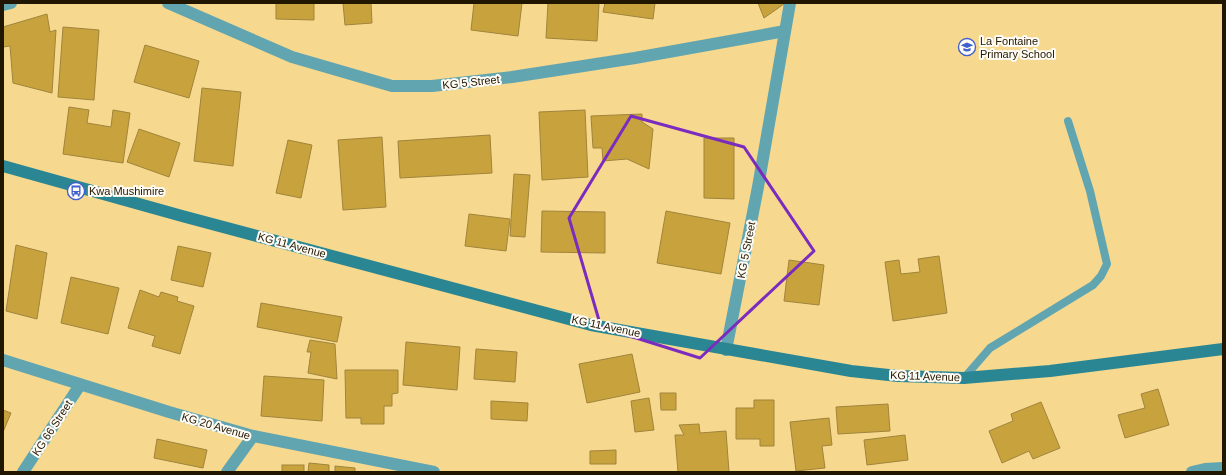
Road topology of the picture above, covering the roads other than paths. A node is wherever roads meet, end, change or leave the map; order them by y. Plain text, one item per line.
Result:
1 (12, 3) edge
2 (168, 3) edge
3 (790, 3) edge
4 (3, 5) edge
5 (785, 31) junction
6 (1068, 121) dead end
7 (3, 166) edge
8 (1223, 349) edge
9 (726, 350) junction
10 (3, 360) edge
11 (964, 378) junction
12 (80, 385) junction
13 (253, 436) junction
14 (1223, 468) edge
15 (23, 472) edge
16 (227, 472) edge
17 (434, 472) edge
18 (1192, 472) edge

1 - 4 street
2 - 5 street, KG 5 Street
3 - 5 street, KG 5 Street
5 - 9 street, KG 5 Street
6 - 11 lane
7 - 9 main road, KG 11 Avenue
8 - 11 main road, KG 11 Avenue
9 - 11 main road, KG 11 Avenue
10 - 12 street, KG 20 Avenue
12 - 13 street, KG 20 Avenue
12 - 15 street, KG 66 Street
13 - 16 street
13 - 17 street, KG 20 Avenue
14 - 18 street

